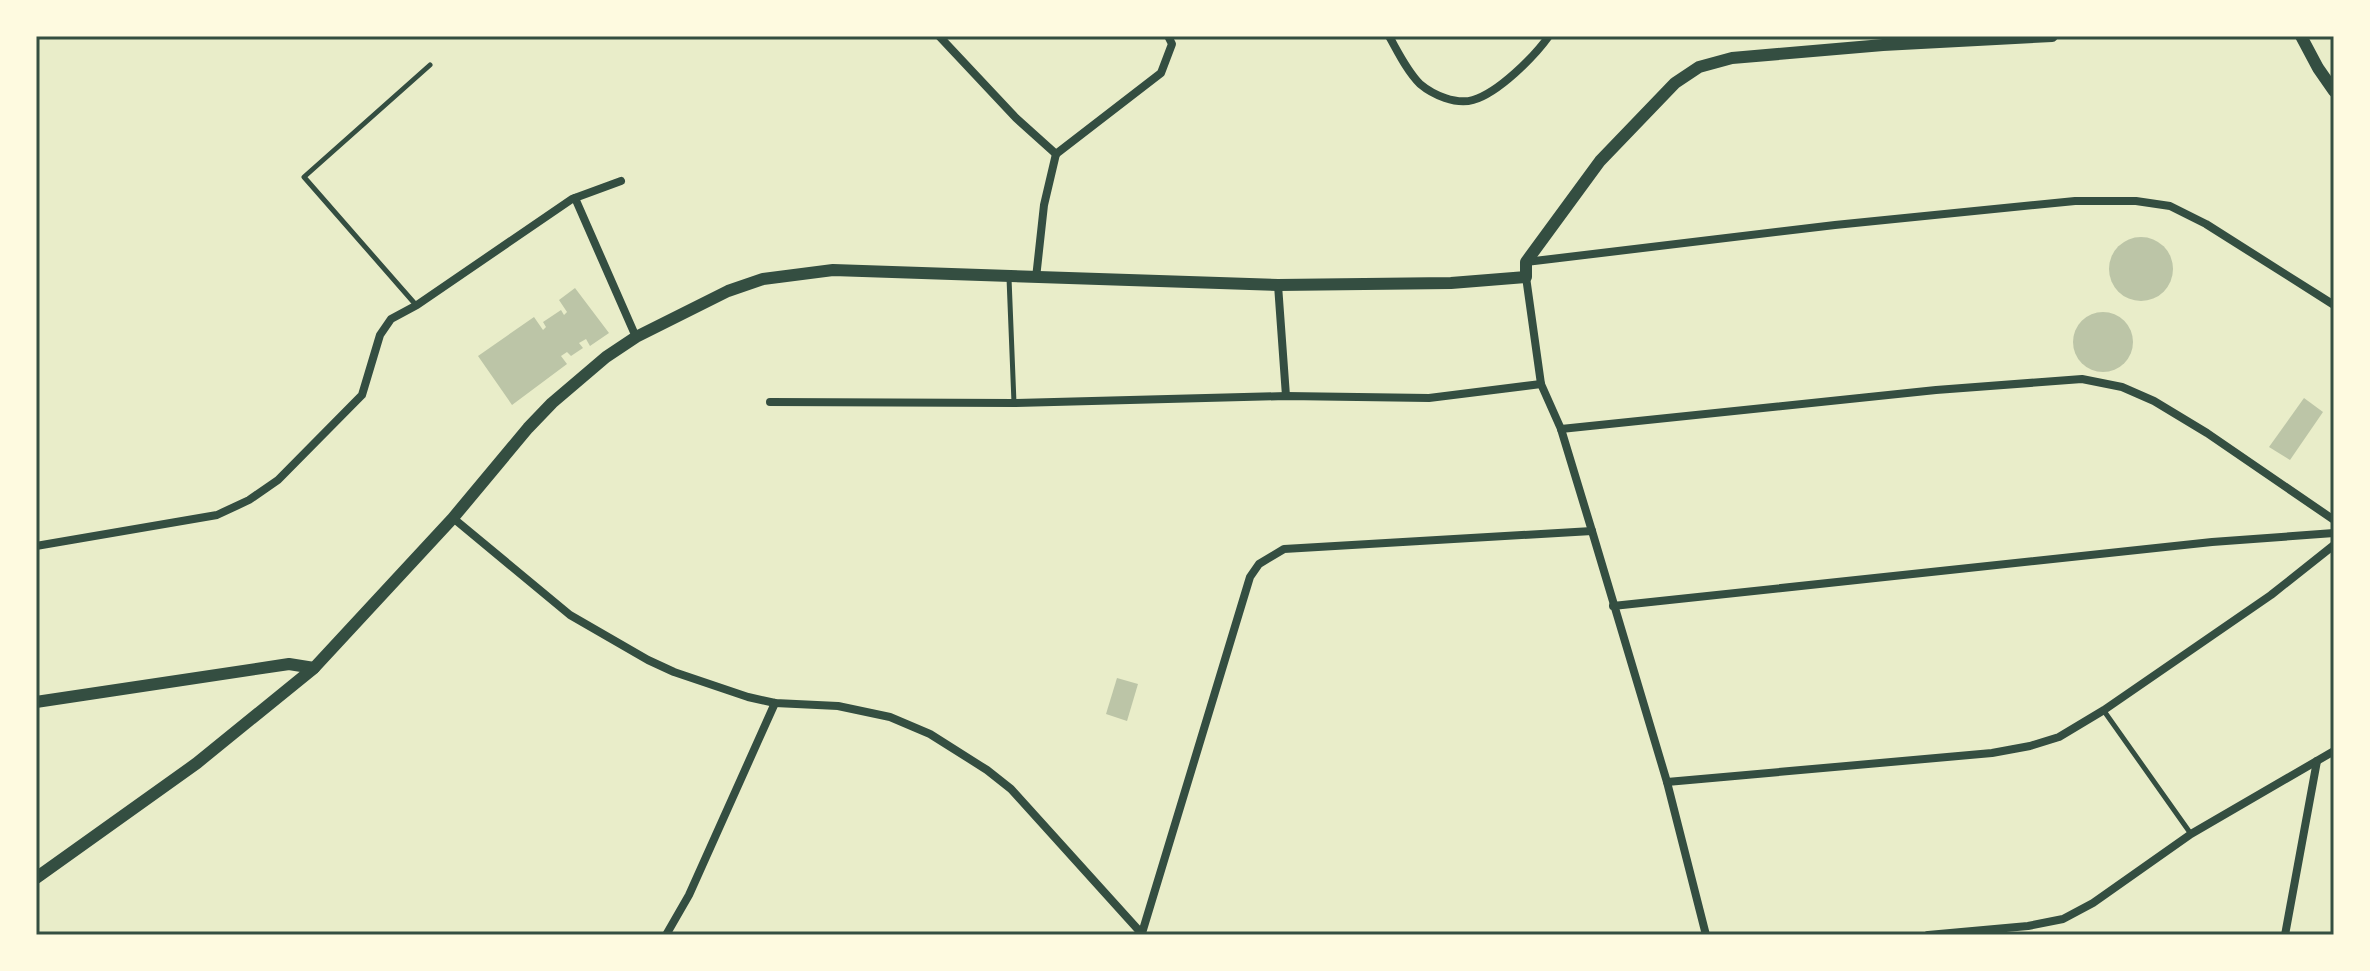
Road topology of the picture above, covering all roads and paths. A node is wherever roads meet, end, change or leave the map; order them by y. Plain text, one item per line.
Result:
1 (939, 36) edge
2 (1168, 36) edge
3 (1389, 36) edge
4 (1549, 36) edge
5 (2052, 36) edge
6 (2301, 36) edge
7 (2024, 37) edge
8 (430, 65) dead end
9 (2334, 91) edge
10 (1056, 154) junction
11 (621, 181) dead end
12 (575, 198) junction
13 (1526, 262) junction
14 (1009, 277) junction
15 (1526, 277) junction
16 (1036, 278) junction
17 (1278, 285) junction
18 (417, 305) junction
19 (2334, 305) edge
20 (636, 337) junction
21 (1541, 384) junction
22 (1286, 396) junction
23 (770, 402) dead end
24 (1014, 403) junction
25 (1561, 429) junction
26 (453, 518) junction
27 (2334, 520) edge
28 (1592, 531) junction
29 (2334, 533) edge
30 (2334, 545) edge
31 (36, 546) edge
32 (1613, 606) junction
33 (314, 668) junction
34 (36, 702) edge
35 (775, 703) junction
36 (2104, 710) junction
37 (2334, 751) edge
38 (2317, 761) junction
39 (1667, 782) junction
40 (2191, 834) junction
41 (36, 878) edge
42 (1142, 934) edge
43 (666, 935) edge
44 (1706, 935) edge
45 (1928, 935) edge
46 (2285, 935) edge

1 - 10 street
2 - 10 street
3 - 4 street
5 - 7 street
6 - 9 street
7 - 13 street
8 - 18 lane
10 - 16 street
11 - 12 street
12 - 18 street
12 - 20 street
13 - 15 street
13 - 19 street
14 - 16 street
14 - 20 street
14 - 24 lane
15 - 17 street
15 - 21 street
16 - 17 street
17 - 22 street
18 - 31 street
20 - 26 street
21 - 22 street
21 - 25 street
22 - 24 street
23 - 24 street
25 - 27 street
25 - 28 street
26 - 33 street
26 - 35 street
28 - 32 street
28 - 42 street
29 - 32 street
30 - 36 street
32 - 39 street
33 - 34 street
33 - 41 street
35 - 42 street
35 - 43 street
36 - 39 street
36 - 40 lane
37 - 38 street
38 - 40 street
38 - 46 street
39 - 44 street
40 - 45 street

